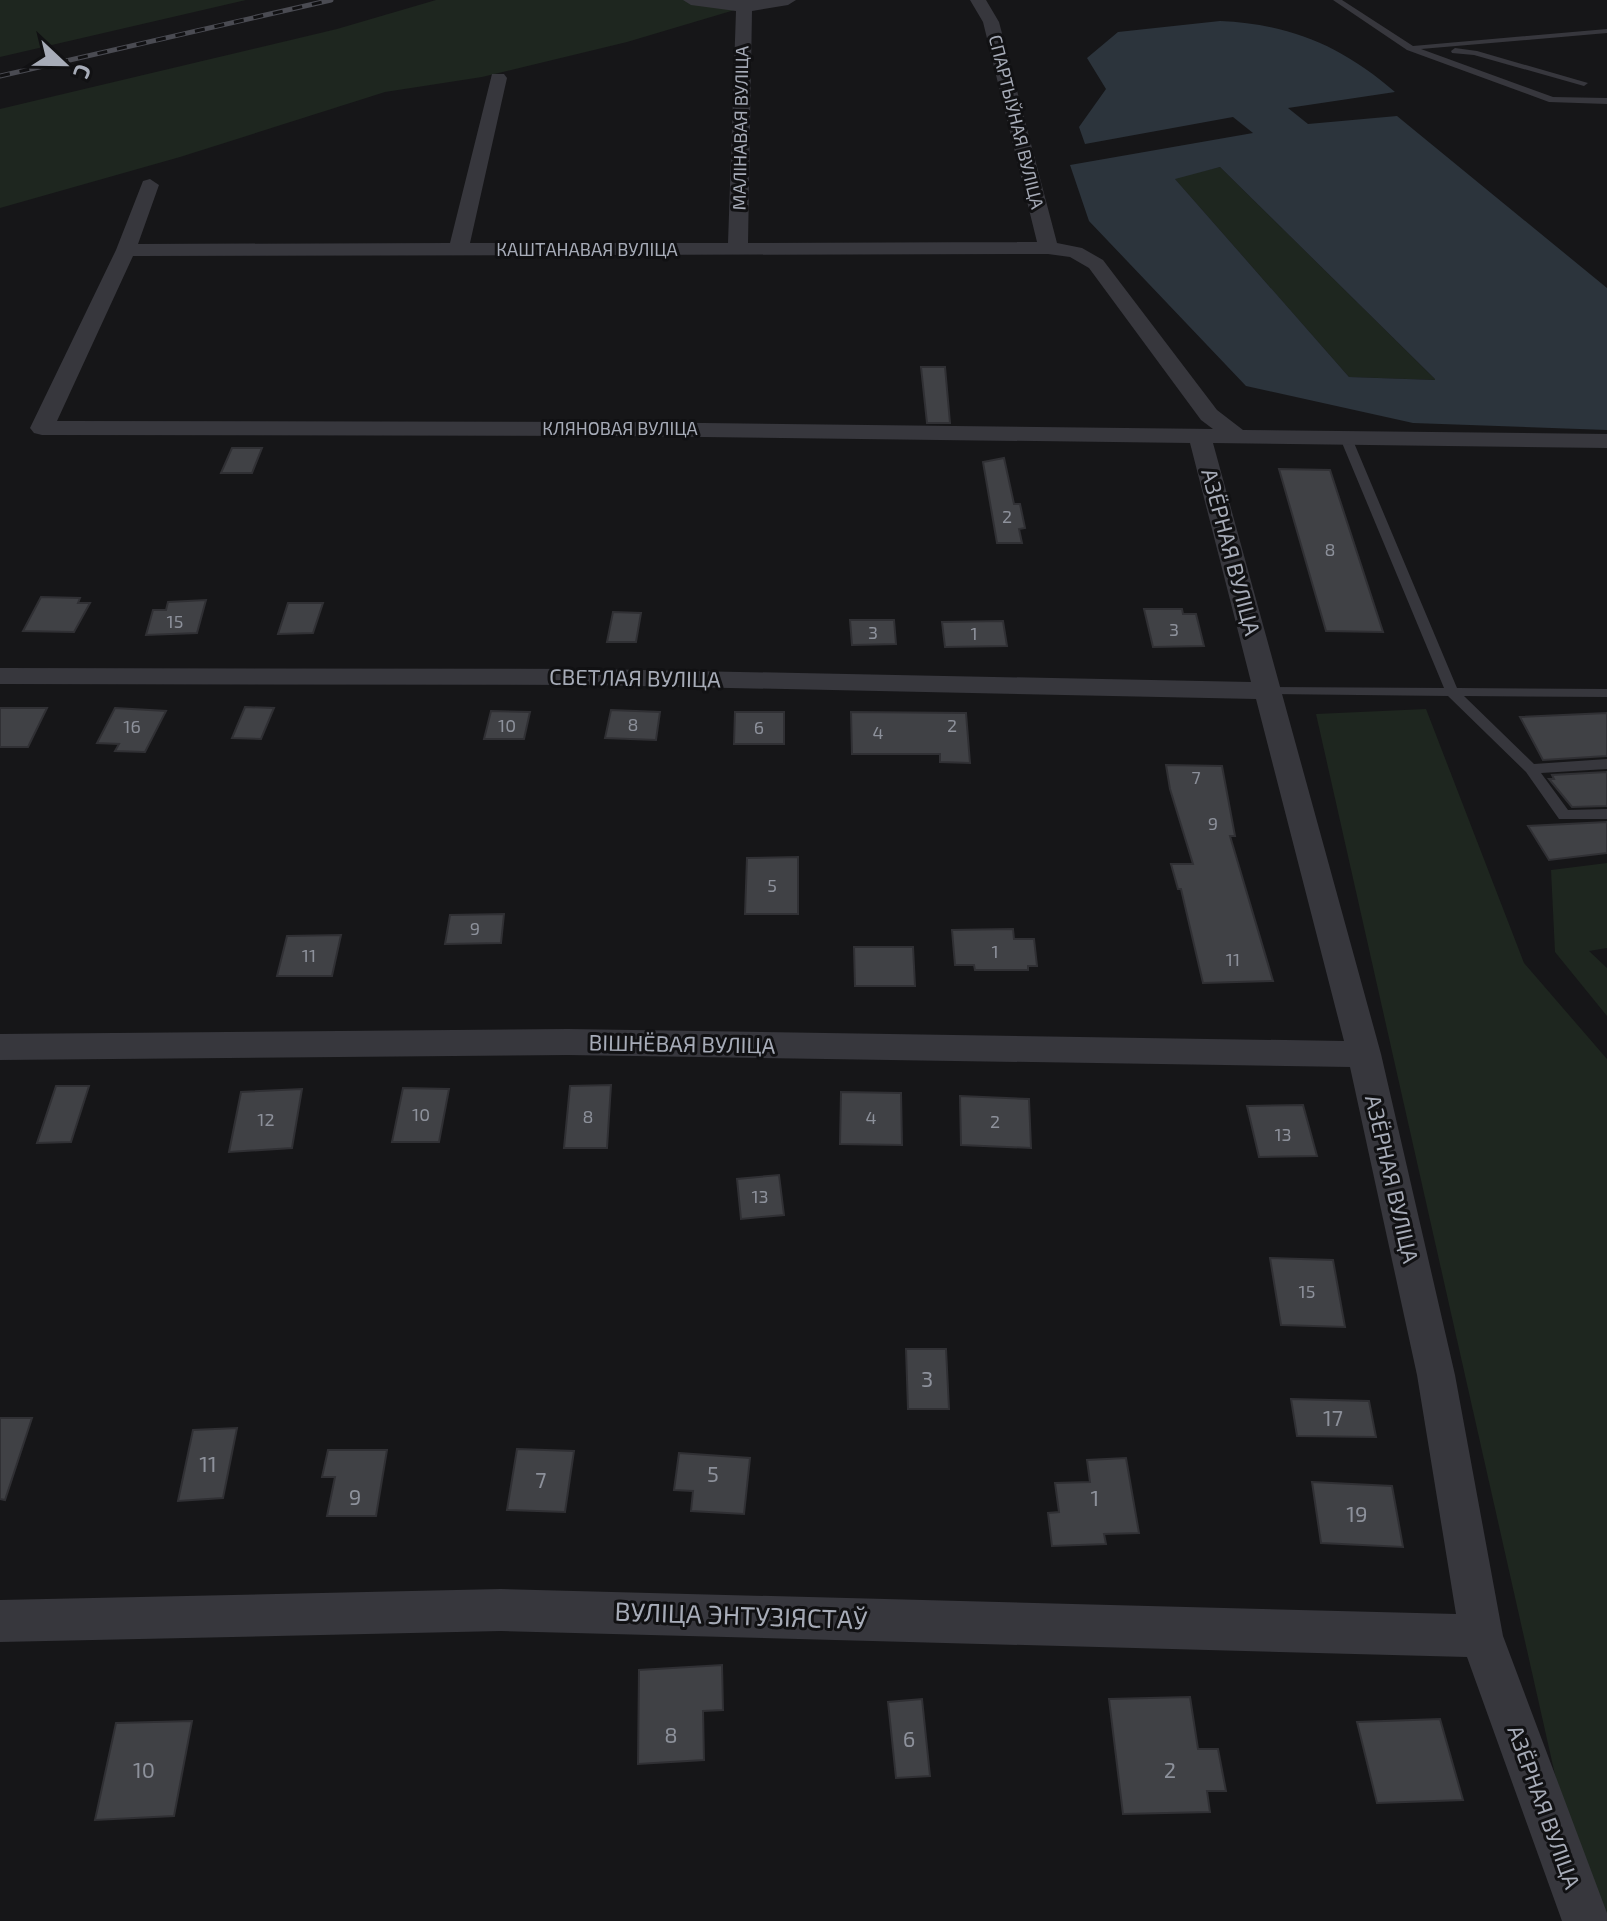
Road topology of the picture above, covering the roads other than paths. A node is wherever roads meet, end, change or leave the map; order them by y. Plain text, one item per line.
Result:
1 (691, 0) edge
2 (788, 0) edge
3 (978, 0) edge
4 (1337, 0) edge
5 (744, 7) junction
6 (1607, 31) edge
7 (1410, 48) junction
8 (498, 78) dead end
9 (1584, 83) dead end
10 (1607, 101) edge
11 (150, 185) dead end
12 (1048, 248) junction
13 (738, 249) junction
14 (126, 250) junction
15 (458, 251) junction
16 (1199, 434) junction
17 (1235, 435) junction
18 (1346, 438) junction
19 (1607, 441) edge
20 (0, 676) edge
21 (1269, 691) junction
22 (1607, 693) edge
23 (1453, 694) junction
24 (1607, 764) edge
25 (1531, 769) junction
26 (1607, 814) edge
27 (0, 1047) edge
28 (1364, 1054) junction
29 (0, 1621) edge
30 (1481, 1636) junction
31 (1586, 1921) edge

1 - 5 street
2 - 5 street
3 - 12 street, СПАРТЫЎНАЯ ВУЛІЦА
4 - 7 lane
5 - 13 street, МАЛІНАВАЯ ВУЛІЦА
6 - 7 lane
7 - 9 lane
7 - 10 lane
8 - 15 street
11 - 14 street
12 - 13 street, КАШТАНАВАЯ ВУЛІЦА
12 - 17 street, КАШТАНАВАЯ ВУЛІЦА
13 - 15 street, КАШТАНАВАЯ ВУЛІЦА
14 - 15 street, КАШТАНАВАЯ ВУЛІЦА
14 - 16 street, КЛЯНОВАЯ ВУЛІЦА
16 - 17 street, КЛЯНОВАЯ ВУЛІЦА
16 - 21 street, АЗЁРНАЯ ВУЛІЦА
17 - 18 street, КЛЯНОВАЯ ВУЛІЦА
18 - 19 street, КЛЯНОВАЯ ВУЛІЦА
18 - 23 lane
20 - 21 street, СВЕТЛАЯ ВУЛІЦА
21 - 23 lane
21 - 28 street, АЗЁРНАЯ ВУЛІЦА
22 - 23 lane
23 - 25 lane
24 - 25 lane
25 - 26 lane
27 - 28 street, ВІШНЁВАЯ ВУЛІЦА
28 - 30 street, АЗЁРНАЯ ВУЛІЦА
29 - 30 street, ВУЛІЦА ЭНТУЗІЯСТАЎ
30 - 31 street, АЗЁРНАЯ ВУЛІЦА

